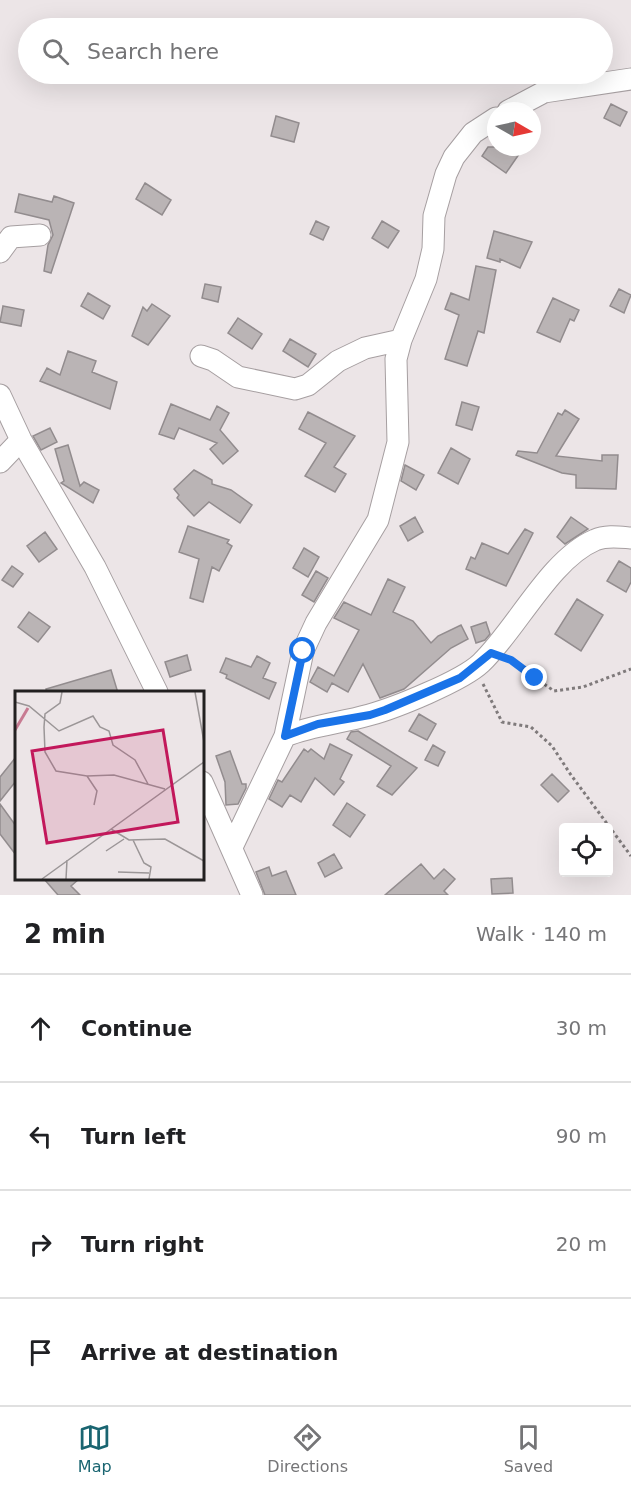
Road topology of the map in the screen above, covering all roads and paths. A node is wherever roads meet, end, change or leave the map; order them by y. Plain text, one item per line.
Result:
1 (631, 79) edge
2 (613, 82) edge
3 (598, 84) edge
4 (525, 102) edge
5 (487, 124) edge
6 (40, 235) dead end
7 (0, 252) edge
8 (401, 340) junction
9 (201, 356) dead end
10 (0, 395) edge
11 (21, 440) junction
12 (0, 462) edge
13 (631, 538) edge
14 (491, 653) junction
15 (475, 668) junction
16 (631, 669) edge
17 (156, 691) edge
18 (285, 736) junction
19 (204, 786) edge
20 (232, 847) junction
21 (631, 856) edge
22 (252, 895) edge

1 - 2 street
3 - 4 street
5 - 8 street
6 - 7 street
8 - 9 street
8 - 18 street
10 - 11 street
11 - 12 street
11 - 17 street
13 - 14 street
14 - 15 street
14 - 16 path
15 - 18 street
15 - 21 path
18 - 20 street
19 - 20 street
20 - 22 street

